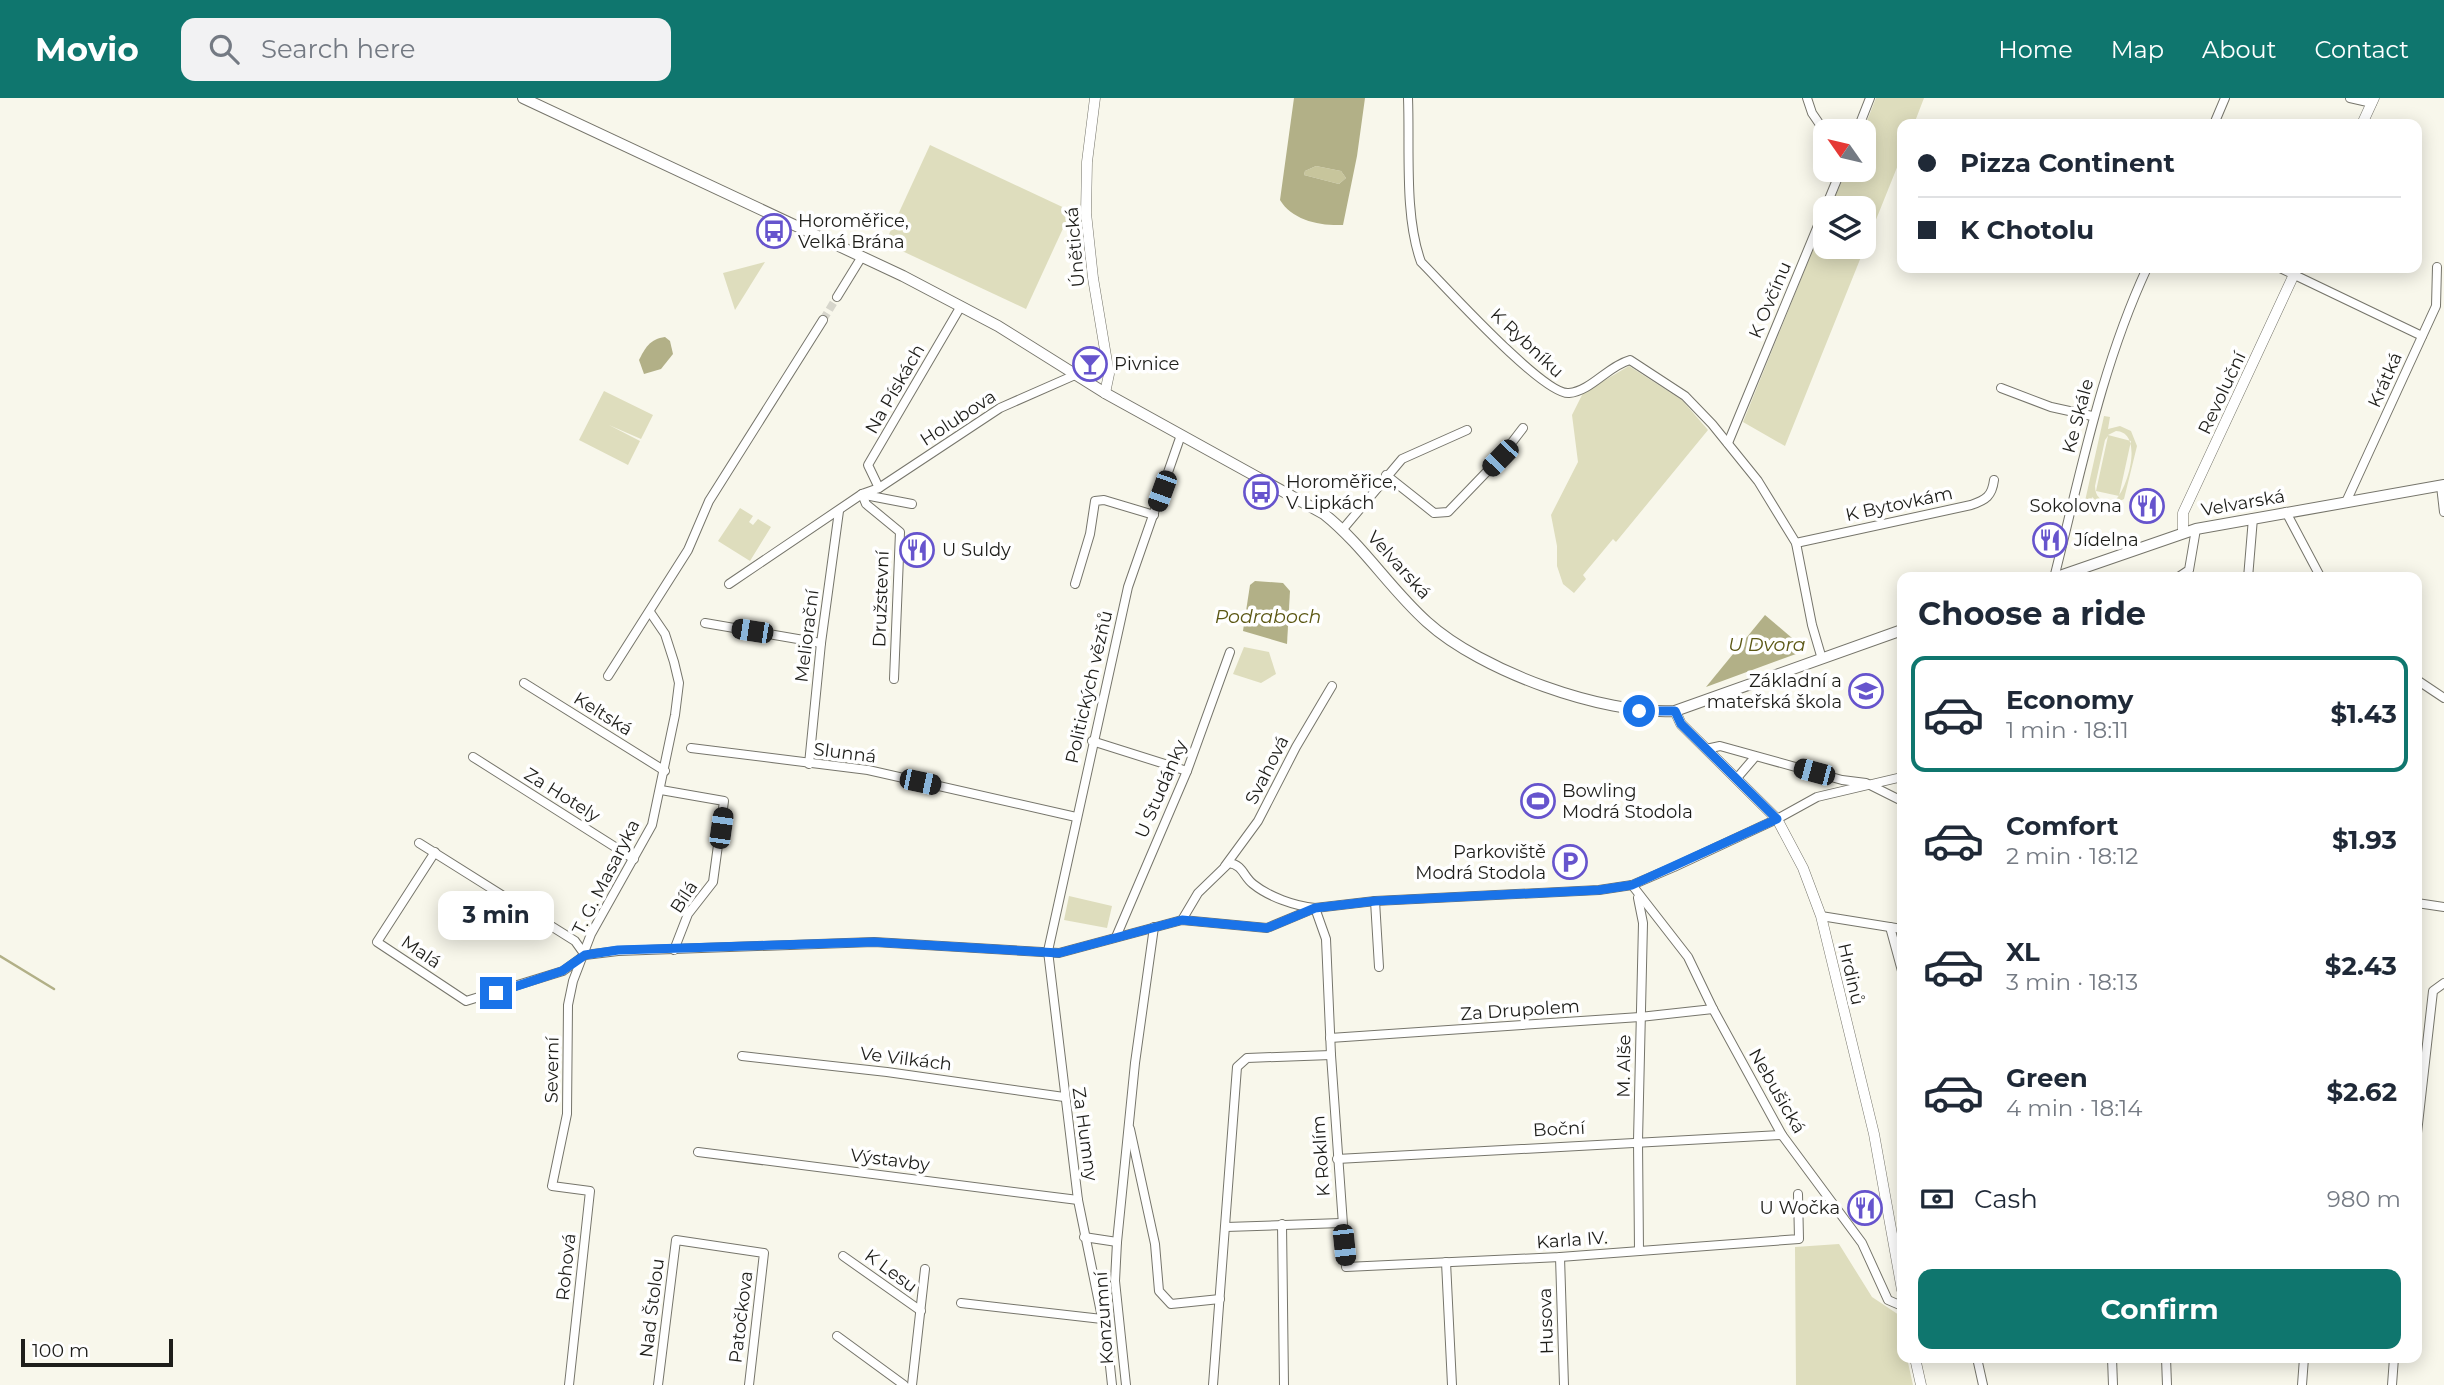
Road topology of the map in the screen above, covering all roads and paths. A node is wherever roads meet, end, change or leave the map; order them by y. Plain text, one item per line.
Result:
1 (523, 98) edge
2 (1095, 98) edge
3 (1408, 98) edge
4 (1807, 98) edge
5 (1870, 98) edge
6 (2225, 98) edge
7 (2350, 98) edge
8 (2373, 101) edge
9 (1816, 119) edge
10 (1862, 119) edge
11 (2216, 119) edge
12 (2364, 119) edge
13 (1836, 182) edge
14 (861, 258) junction
15 (2437, 267) dead end
16 (2145, 273) edge
17 (2294, 273) edge
18 (2299, 273) edge
19 (837, 297) tunnel mouth
20 (961, 306) junction
21 (823, 320) tunnel mouth
22 (2422, 336) junction
23 (1075, 375) junction
24 (2001, 388) dead end
25 (1105, 393) junction
26 (2092, 416) junction
27 (1523, 428) dead end
28 (1467, 430) dead end
29 (1181, 435) junction
30 (1728, 443) junction
31 (1386, 475) junction
32 (1994, 480) dead end
33 (2443, 486) edge
34 (879, 488) junction
35 (862, 494) junction
36 (2346, 502) junction
37 (912, 504) dead end
38 (839, 511) junction
39 (2286, 512) junction
40 (2444, 512) edge
41 (1153, 515) junction
42 (2253, 518) junction
43 (1343, 529) junction
44 (2196, 529) junction
45 (2183, 532) junction
46 (1796, 542) junction
47 (2055, 572) edge
48 (2071, 572) edge
49 (2186, 572) edge
50 (2248, 572) edge
51 (2318, 572) edge
52 (729, 584) dead end
53 (1076, 584) dead end
54 (650, 612) junction
55 (705, 624) dead end
56 (1897, 632) edge
57 (821, 643) junction
58 (1230, 652) dead end
59 (1822, 659) junction
60 (608, 676) dead end
61 (894, 679) dead end
62 (524, 683) dead end
63 (2422, 683) edge
64 (1332, 686) dead end
65 (2444, 698) edge
66 (1675, 711) junction
67 (1092, 741) junction
68 (691, 748) dead end
69 (1706, 749) junction
70 (473, 757) dead end
71 (1755, 757) junction
72 (810, 764) junction
73 (665, 771) junction
74 (1187, 771) junction
75 (1737, 778) junction
76 (1897, 778) edge
77 (1866, 783) junction
78 (661, 790) junction
79 (1897, 798) edge
80 (1076, 817) junction
81 (1777, 819) junction
82 (419, 843) dead end
83 (435, 852) junction
84 (634, 859) junction
85 (1225, 866) junction
86 (1632, 885) junction
87 (1375, 901) junction
88 (2422, 904) edge
89 (2444, 907) edge
90 (1315, 908) junction
91 (1821, 916) junction
92 (1182, 920) junction
93 (1154, 927) junction
94 (1891, 927) junction
95 (1897, 928) edge
96 (1116, 937) junction
97 (674, 950) junction
98 (1048, 951) junction
99 (1897, 951) edge
100 (585, 955) junction
101 (1379, 967) dead end
102 (2444, 983) edge
103 (1713, 1009) junction
104 (1640, 1017) junction
105 (1330, 1038) junction
106 (1331, 1055) junction
107 (742, 1056) dead end
108 (2422, 1089) edge
109 (1064, 1097) junction
110 (1129, 1122) junction
111 (1782, 1135) junction
112 (1638, 1141) junction
113 (698, 1152) dead end
114 (1337, 1159) junction
115 (552, 1186) joint
116 (1798, 1194) dead end
117 (1078, 1199) junction
118 (1341, 1223) junction
119 (1282, 1224) junction
120 (1226, 1227) junction
121 (1084, 1237) junction
122 (1117, 1242) junction
123 (1639, 1251) junction
124 (764, 1253) joint
125 (844, 1256) dead end
126 (1560, 1256) junction
127 (1897, 1257) edge
128 (1446, 1262) junction
129 (925, 1269) dead end
130 (1220, 1299) junction
131 (961, 1303) dead end
132 (1897, 1304) edge
133 (920, 1311) junction
134 (1102, 1319) junction
135 (837, 1336) dead end
136 (1108, 1348) junction
137 (1122, 1350) junction
138 (1916, 1363) edge
139 (1978, 1363) edge
140 (2112, 1363) edge
141 (2166, 1363) edge
142 (2304, 1363) edge
143 (2394, 1363) edge
144 (569, 1385) edge
145 (658, 1385) edge
146 (748, 1385) edge
147 (904, 1385) edge
148 (912, 1385) edge
149 (1112, 1385) edge
150 (1126, 1385) edge
151 (1213, 1385) edge
152 (1284, 1385) edge
153 (1452, 1385) edge
154 (1564, 1385) edge
155 (1921, 1385) edge
156 (1983, 1385) edge
157 (2113, 1385) edge
158 (2167, 1385) edge
159 (2302, 1385) edge
160 (2392, 1385) edge

1 - 14 main road, Velvarská
2 - 25 street, Únětická
3 - 30 street, K Rybníku
4 - 9 street
5 - 10 street
6 - 11 street
7 - 8 street
8 - 12 street
13 - 30 street, K Ovčínu
14 - 19 street
14 - 20 main road, Velvarská
15 - 22 street, Krátká
16 - 26 street, Ke Skále
17 - 45 street, Revoluční
18 - 22 street
20 - 23 main road, Velvarská
20 - 34 street, Na Pískách
21 - 54 street
22 - 36 street, Krátká
23 - 25 main road, Velvarská
23 - 34 street, Holubova
24 - 26 street
25 - 29 main road, Velvarská
26 - 47 street, Ke Skále
27 - 31 street
28 - 31 street
29 - 41 street, Politických vězňů
29 - 43 main road, Velvarská
30 - 46 street, K Rybníku
31 - 43 street
32 - 46 street, K Bytovkám
33 - 36 main road, Velvarská
33 - 40 street
34 - 35 street, Holubova
35 - 37 street
35 - 38 street, Holubova
35 - 61 street, Družstevní
36 - 39 main road, Velvarská
38 - 52 street, Holubova
38 - 57 street, Meliorační
39 - 42 main road, Velvarská
39 - 51 street
41 - 53 street
41 - 67 street, Politických vězňů
42 - 44 main road, Velvarská
42 - 50 street
43 - 66 main road, Velvarská
44 - 45 main road, Velvarská
44 - 49 street
45 - 48 main road, Velvarská
46 - 59 street, K Rybníku
54 - 60 street
54 - 73 street, T. G. Masaryka
55 - 57 street
56 - 59 main road, Velvarská
57 - 72 street, Meliorační
58 - 74 street, U Studánky
59 - 66 main road, Velvarská
62 - 73 street, Keltská
63 - 65 street
64 - 85 street, Svahová
66 - 69 street, Hrdinů
67 - 74 street
67 - 80 street, Politických vězňů
68 - 72 street, Slunná
69 - 71 street
69 - 75 street, Hrdinů
70 - 84 street, Za Hotely
71 - 75 street
71 - 77 street
72 - 80 street, Slunná
73 - 78 street, T. G. Masaryka
74 - 96 street, U Studánky
75 - 81 street, Hrdinů
76 - 77 street
77 - 79 street
77 - 81 street
78 - 84 street, T. G. Masaryka
78 - 97 street, Bílá
80 - 98 street, Politických vězňů
81 - 86 street
81 - 91 street, Hrdinů
82 - 83 street
83 - 100 street
83 - 100 street, Malá
84 - 100 street, T. G. Masaryka
85 - 90 street
85 - 92 street, Svahová
86 - 87 street
86 - 103 street, Nebušická
86 - 104 street, M. Alše
87 - 90 street
87 - 101 street
88 - 89 street
90 - 92 street
90 - 105 street, K Roklím
91 - 94 street
91 - 127 street, Hrdinů
92 - 93 street
93 - 96 street
93 - 110 street, Konzumní
94 - 95 street
94 - 99 street
96 - 98 street
97 - 98 street
97 - 100 street
98 - 109 street, Za Humny
100 - 115 street, Severní
102 - 108 street
103 - 104 street, Za Drupolem
103 - 111 street, Nebušická
104 - 105 street, Za Drupolem
104 - 112 street, M. Alše
105 - 106 street, K Roklím
106 - 114 street, K Roklím
106 - 120 street
107 - 109 street, Ve Vilkách
109 - 117 street, Za Humny
110 - 122 street, Konzumní
110 - 130 street, Konzumní
111 - 112 street, Boční
111 - 132 street, Nebušická
112 - 114 street, Boční
112 - 123 street, M. Alše
113 - 117 street, Výstavby
114 - 118 street, K Roklím
115 - 144 street, Rohová
116 - 123 street, Karla IV.
117 - 121 street, Za Humny
118 - 119 street
118 - 128 street, Karla IV.
119 - 120 street
119 - 152 street
120 - 130 street
121 - 122 street
121 - 134 street, Za Humny
122 - 137 street, Konzumní
123 - 126 street, Karla IV.
124 - 145 street, Nad Štolou
124 - 146 street, Patočkova
125 - 133 street, K Lesu
126 - 128 street, Karla IV.
126 - 154 street, Husova
128 - 153 street
129 - 133 street, K Lesu
130 - 151 street
131 - 134 street
133 - 148 street, K Lesu
134 - 136 street, Za Humny
135 - 147 street
136 - 137 street
136 - 149 street, Za Humny
137 - 150 street, Konzumní
138 - 155 street
139 - 156 street
140 - 157 street
141 - 158 street
142 - 159 street
143 - 160 street

